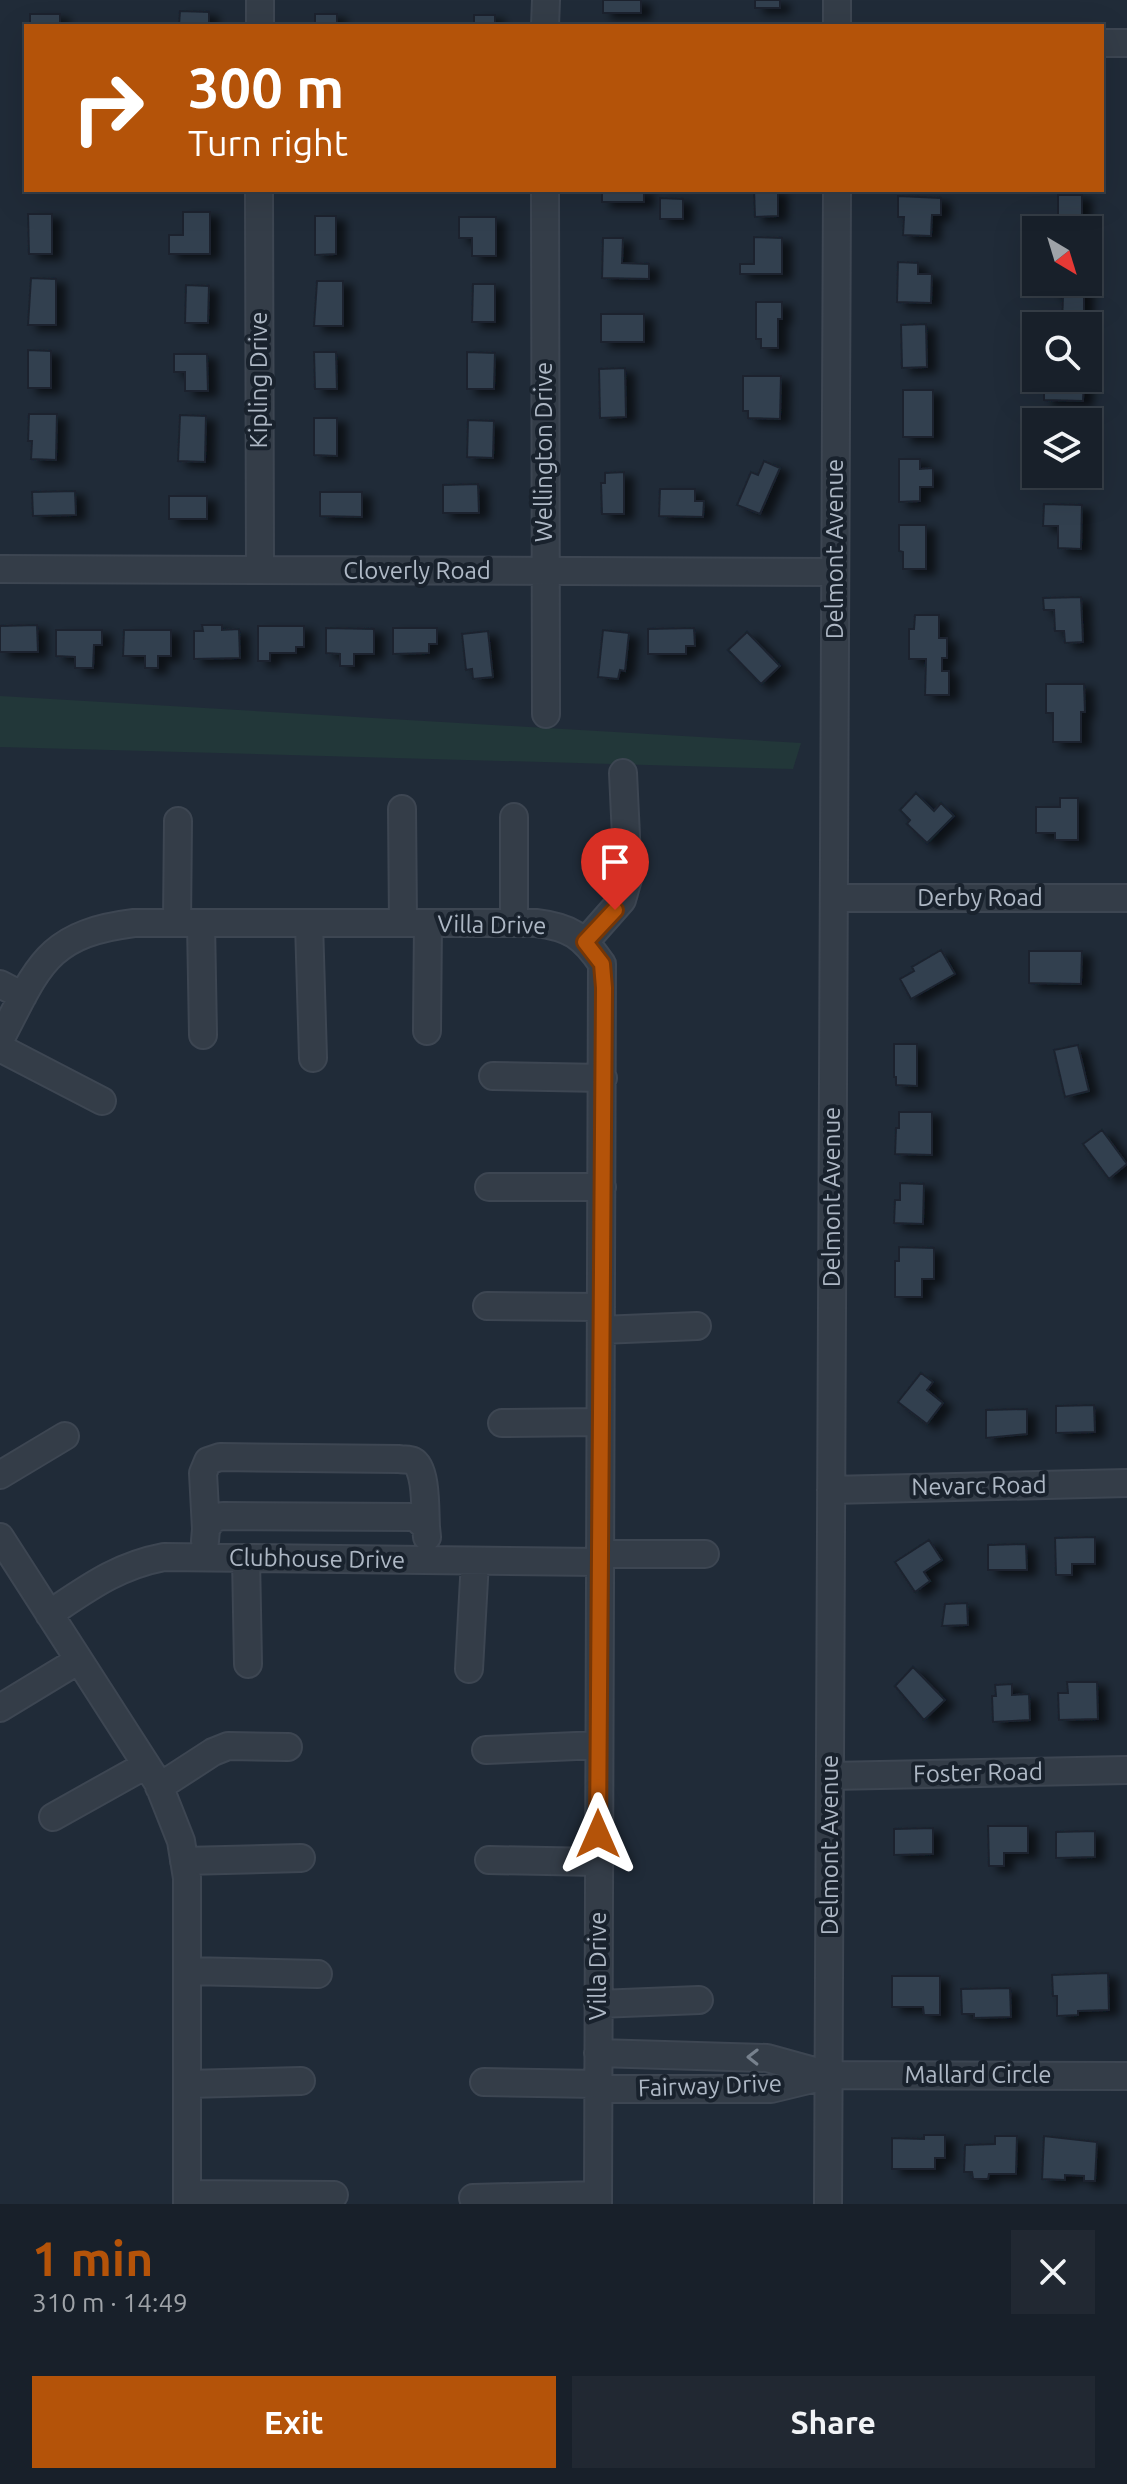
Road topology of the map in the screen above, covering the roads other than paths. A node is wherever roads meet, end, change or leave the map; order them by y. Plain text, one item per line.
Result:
1 (260, 0) edge
2 (546, 0) edge
3 (837, 0) edge
4 (260, 24) edge
5 (545, 24) edge
6 (837, 24) edge
7 (1104, 43) edge
8 (1127, 43) edge
9 (259, 192) edge
10 (545, 192) edge
11 (837, 192) edge
12 (0, 569) edge
13 (260, 570) junction
14 (544, 572) junction
15 (835, 572) junction
16 (546, 714) dead end
17 (623, 773) dead end
18 (402, 809) dead end
19 (514, 817) dead end
20 (178, 821) dead end
21 (834, 898) junction
22 (1127, 898) edge
23 (189, 923) junction
24 (309, 923) junction
25 (416, 923) junction
26 (514, 923) junction
27 (585, 942) junction
28 (12, 990) edge
29 (427, 1031) dead end
30 (203, 1035) dead end
31 (0, 1040) edge
32 (0, 1048) edge
33 (313, 1058) dead end
34 (493, 1076) dead end
35 (603, 1078) junction
36 (102, 1101) dead end
37 (489, 1187) dead end
38 (602, 1187) junction
39 (487, 1306) dead end
40 (601, 1318) junction
41 (697, 1326) dead end
42 (600, 1422) junction
43 (502, 1423) dead end
44 (65, 1436) dead end
45 (0, 1475) edge
46 (1127, 1483) edge
47 (831, 1490) junction
48 (426, 1527) junction
49 (206, 1529) junction
50 (0, 1537) edge
51 (705, 1554) dead end
52 (203, 1557) junction
53 (246, 1558) junction
54 (599, 1558) junction
55 (427, 1560) junction
56 (475, 1561) junction
57 (9, 1571) edge
58 (49, 1614) junction
59 (79, 1660) junction
60 (248, 1664) dead end
61 (469, 1669) dead end
62 (0, 1708) edge
63 (599, 1745) junction
64 (288, 1747) dead end
65 (486, 1750) dead end
66 (1127, 1770) edge
67 (153, 1776) junction
68 (830, 1776) junction
69 (53, 1817) dead end
70 (301, 1858) dead end
71 (489, 1860) dead end
72 (184, 1861) junction
73 (598, 1862) junction
74 (187, 1971) junction
75 (318, 1974) dead end
76 (699, 2000) dead end
77 (598, 2004) junction
78 (598, 2053) junction
79 (829, 2075) junction
80 (1127, 2076) edge
81 (301, 2081) dead end
82 (484, 2082) dead end
83 (187, 2084) junction
84 (598, 2086) junction
85 (334, 2195) dead end
86 (473, 2198) dead end
87 (187, 2199) edge
88 (598, 2199) edge
89 (828, 2204) edge

1 - 4 street
2 - 5 street
3 - 6 street
7 - 8 street
9 - 13 street, Kipling Drive
10 - 14 street, Wellington Drive
11 - 15 street, Delmont Avenue
12 - 13 street, Cloverly Road
13 - 14 street, Cloverly Road
14 - 15 street, Cloverly Road
14 - 16 street, Wellington Drive
15 - 21 street, Delmont Avenue
17 - 27 street
18 - 25 street
19 - 26 street
20 - 23 street
21 - 22 street, Derby Road
21 - 47 street, Delmont Avenue
23 - 24 street, Villa Drive
23 - 28 street, Villa Drive
23 - 30 street
24 - 25 street, Villa Drive
24 - 33 street
25 - 26 street, Villa Drive
25 - 29 street
26 - 27 street, Villa Drive
27 - 35 street, Villa Drive
28 - 31 street, Villa Drive
32 - 36 street
34 - 35 street
35 - 38 street, Villa Drive
37 - 38 street
38 - 40 street, Villa Drive
39 - 40 street
40 - 41 street
40 - 42 street, Villa Drive
42 - 43 street
42 - 54 street, Villa Drive
44 - 45 street
46 - 47 street, Nevarc Road
47 - 68 street, Delmont Avenue
48 - 49 street
48 - 49 street
48 - 55 street
49 - 52 street
50 - 57 street
51 - 54 street, Clubhouse Drive
52 - 53 street, Clubhouse Drive
52 - 58 street, Clubhouse Drive
53 - 55 street, Clubhouse Drive
53 - 60 street
54 - 56 street, Clubhouse Drive
54 - 63 street, Villa Drive
55 - 56 street, Clubhouse Drive
56 - 61 street
57 - 58 street
58 - 59 street
59 - 62 street
59 - 67 street
63 - 65 street
63 - 73 street, Villa Drive
64 - 67 street
66 - 68 street, Foster Road
67 - 69 street
67 - 72 street
68 - 79 street, Delmont Avenue
70 - 72 street
71 - 73 street
72 - 74 street
73 - 77 street, Villa Drive
74 - 75 street
74 - 83 street
76 - 77 street
77 - 78 street, Villa Drive
79 -> 78 street, Fairway Drive
78 - 84 street, Villa Drive
79 - 80 street, Mallard Circle
79 - 84 street, Fairway Drive
79 - 89 street, Delmont Avenue
81 - 83 street
82 - 84 street, Fairway Drive
83 - 87 street
84 - 88 street, Villa Drive
85 - 87 street
86 - 88 street

